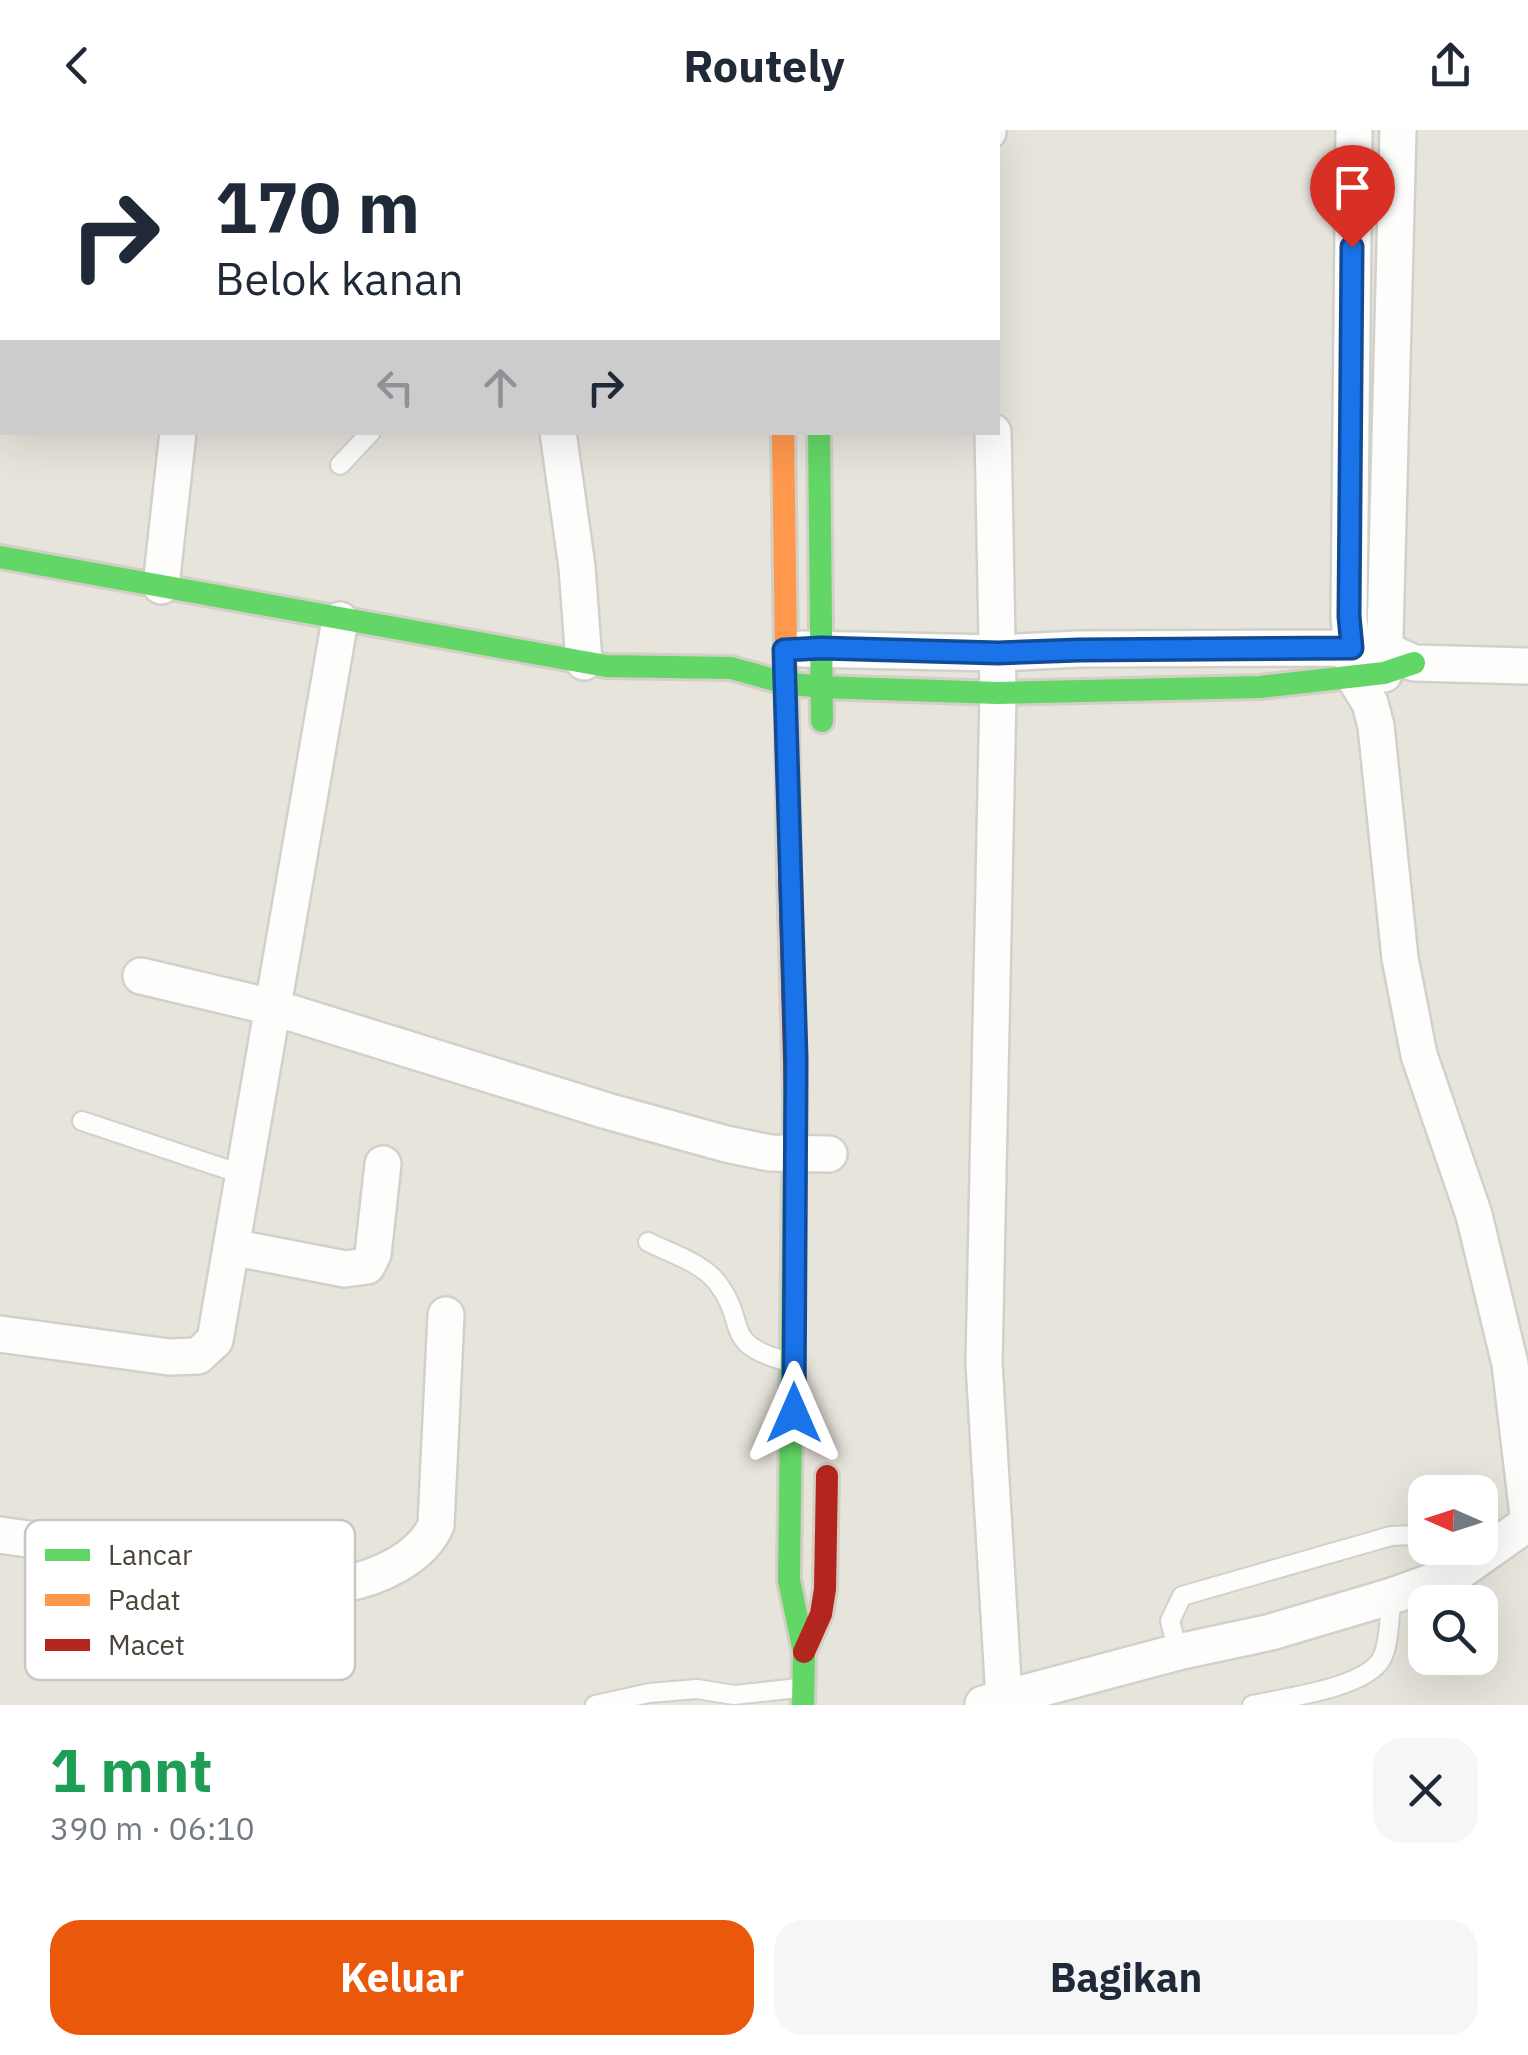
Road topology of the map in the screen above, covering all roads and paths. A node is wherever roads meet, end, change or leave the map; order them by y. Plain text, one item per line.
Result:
1 (1354, 130) edge
2 (1398, 130) edge
3 (178, 435) edge
4 (367, 435) edge
5 (558, 435) edge
6 (783, 435) edge
7 (819, 435) edge
8 (993, 435) edge
9 (340, 465) dead end
10 (0, 557) edge
11 (161, 586) junction
12 (340, 620) junction
13 (821, 648) junction
14 (998, 653) junction
15 (584, 662) junction
16 (1528, 666) edge
17 (784, 667) junction
18 (731, 668) joint
19 (1377, 669) junction
20 (821, 687) junction
21 (998, 693) junction
22 (822, 747) dead end
23 (141, 976) dead end
24 (272, 1007) junction
25 (82, 1121) dead end
26 (820, 1154) junction
27 (383, 1164) dead end
28 (244, 1175) junction
29 (648, 1242) dead end
30 (231, 1246) junction
31 (446, 1315) dead end
32 (0, 1334) edge
33 (794, 1363) junction
34 (827, 1460) dead end
35 (1528, 1515) edge
36 (1528, 1523) edge
37 (0, 1535) edge
38 (1408, 1535) edge
39 (1498, 1537) edge
40 (25, 1539) edge
41 (1438, 1565) edge
42 (355, 1582) edge
43 (1392, 1596) junction
44 (804, 1652) junction
45 (1178, 1652) junction
46 (803, 1696) edge
47 (993, 1702) edge
48 (594, 1705) edge
49 (1252, 1705) edge

1 - 19 street
2 - 19 street
3 - 11 street
4 - 9 lane
5 - 15 street
6 - 17 street
7 - 13 street
8 - 14 street
10 - 11 street
11 - 12 street
12 - 15 street
12 - 24 street
13 - 14 street
13 - 17 street
13 - 20 street
14 - 19 street
14 - 21 street
15 - 18 street
16 - 19 street
17 - 18 street
17 - 20 street
17 - 26 street
19 - 21 street
19 - 35 street
20 - 21 street
20 - 22 street
21 - 47 street
23 - 24 street
24 - 26 street
24 - 28 street
25 - 28 lane
26 - 33 street
27 - 30 street
28 - 30 street
29 - 33 lane
30 - 32 street
31 - 42 street
33 - 44 street
34 - 44 street
36 - 39 street
37 - 40 street
38 - 45 lane
41 - 43 street
43 - 45 street
43 - 49 lane
44 - 46 street
45 - 47 street
46 - 48 lane

